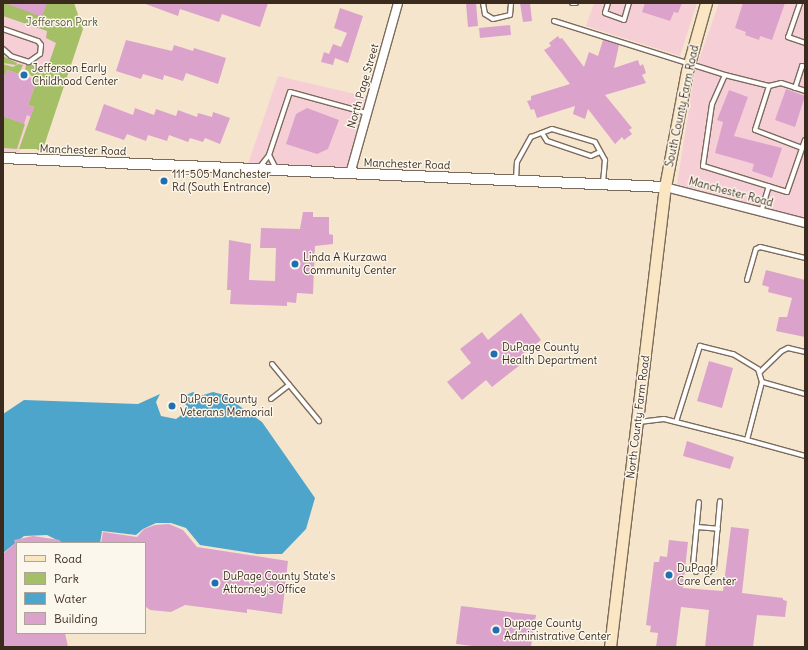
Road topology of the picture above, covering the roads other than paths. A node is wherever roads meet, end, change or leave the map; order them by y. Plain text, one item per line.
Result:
1 (397, 3) edge
2 (484, 3) edge
3 (511, 3) edge
4 (572, 3) edge
5 (576, 3) edge
6 (608, 3) edge
7 (629, 3) edge
8 (706, 3) edge
9 (800, 3) edge
10 (554, 21) dead end
11 (3, 29) edge
12 (805, 43) edge
13 (3, 49) edge
14 (689, 65) junction
15 (805, 67) edge
16 (725, 76) junction
17 (769, 86) junction
18 (795, 88) junction
19 (805, 91) edge
20 (367, 113) junction
21 (542, 133) junction
22 (805, 140) edge
23 (802, 148) junction
24 (600, 152) junction
25 (269, 155) junction
26 (3, 158) edge
27 (257, 169) junction
28 (277, 170) junction
29 (350, 174) junction
30 (516, 180) junction
31 (602, 184) junction
32 (665, 186) junction
33 (769, 186) junction
34 (761, 212) junction
35 (805, 223) edge
36 (805, 258) edge
37 (747, 280) dead end
38 (805, 352) edge
39 (272, 364) dead end
40 (760, 372) junction
41 (762, 382) junction
42 (289, 385) junction
43 (805, 394) edge
44 (271, 400) dead end
45 (319, 421) dead end
46 (637, 422) junction
47 (676, 422) junction
48 (747, 440) junction
49 (805, 456) edge
50 (720, 501) dead end
51 (699, 502) dead end
52 (697, 527) junction
53 (718, 529) junction
54 (696, 572) dead end
55 (708, 573) dead end
56 (610, 647) edge

1 - 20 street, North Page Street
2 - 3 lane
4 - 5 lane
6 - 7 lane
8 - 14 main road, South County Farm Road
9 - 12 lane
10 - 14 lane
11 - 13 lane
14 - 16 lane
14 - 32 main road, South County Farm Road
15 - 18 lane
16 - 17 lane
16 - 33 lane
17 - 18 lane
17 - 23 lane
18 - 19 lane
20 - 25 lane
20 - 29 street, North Page Street
21 - 24 lane
21 - 24 lane
21 - 30 lane
22 - 23 lane
23 - 33 lane
24 - 31 lane
25 - 27 lane
25 - 28 lane
26 - 27 street, Manchester Road
27 - 28 street, Manchester Road
28 - 29 street, Manchester Road
29 - 30 street, Manchester Road
30 - 31 street, Manchester Road
31 - 32 street, Manchester Road
32 - 34 street, Manchester Road
32 - 46 main road, North County Farm Road
33 - 34 lane
34 - 35 street, Manchester Road
36 - 37 lane
38 - 40 lane
39 - 42 lane
40 - 41 lane
40 - 47 lane
41 - 43 lane
41 - 48 lane
42 - 44 lane
42 - 45 lane
46 - 47 lane
46 - 56 main road, North County Farm Road
47 - 48 lane
48 - 49 lane
50 - 53 lane
51 - 52 lane
52 - 53 lane
52 - 54 lane
53 - 55 lane

